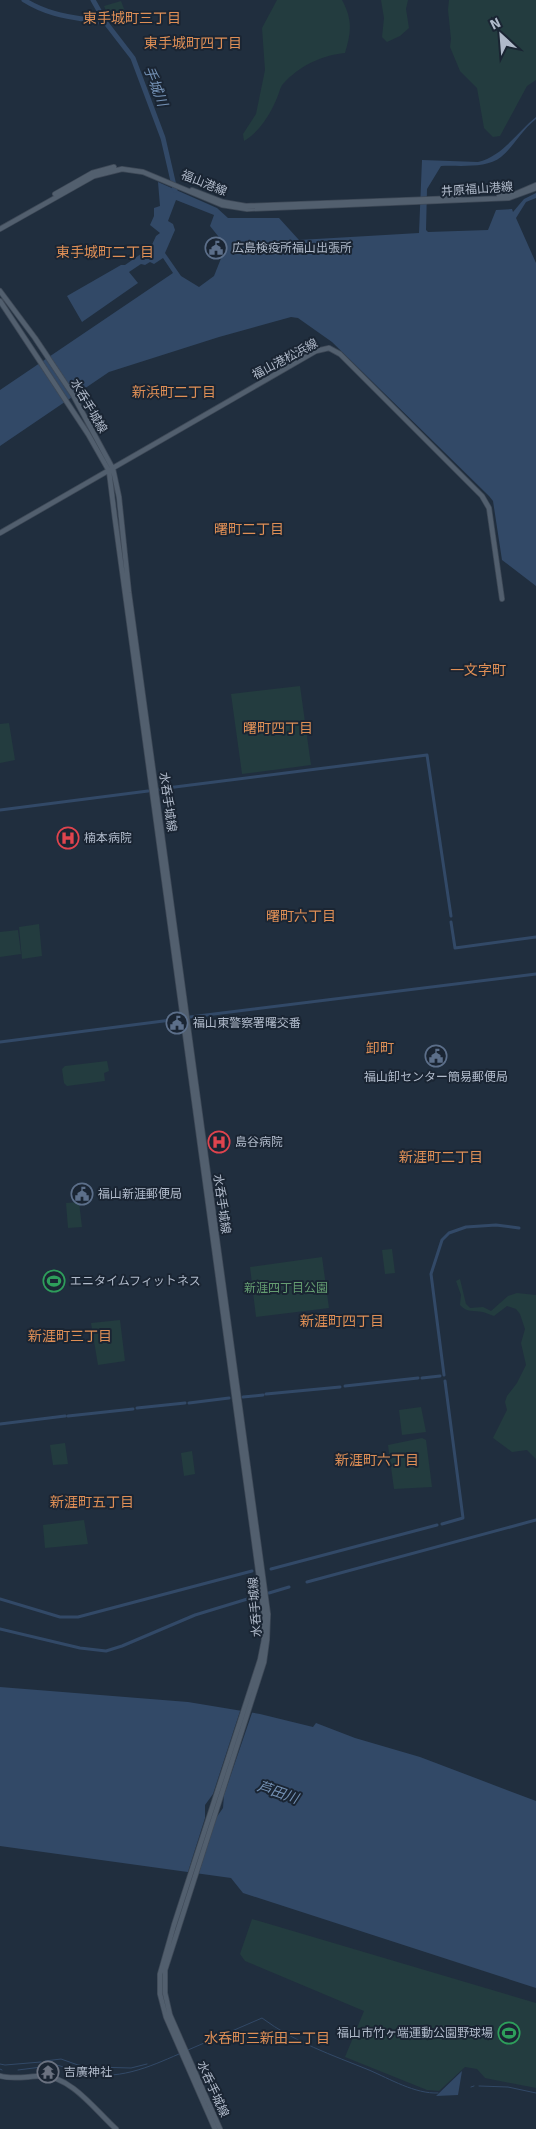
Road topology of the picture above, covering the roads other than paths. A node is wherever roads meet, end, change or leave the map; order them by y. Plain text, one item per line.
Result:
1 (536, 187) edge
2 (418, 201) joint
3 (0, 228) edge
4 (0, 291) edge
5 (0, 301) edge
6 (111, 470) junction
7 (0, 533) edge
8 (502, 599) dead end
9 (184, 2052) junction
10 (0, 2076) edge
11 (116, 2129) edge
12 (215, 2129) edge
13 (220, 2129) edge

1 - 2 main road, 井原福山港線
2 - 3 main road, 福山港線
4 - 6 main road, 水呑手城線
5 - 6 main road, 水呑手城線
6 - 7 main road, 福山港松浜線
6 - 8 main road, 福山港松浜線
6 - 9 main road, 水呑手城線
9 - 12 main road, 水呑手城線
9 - 13 main road, 水呑手城線
10 - 11 main road

